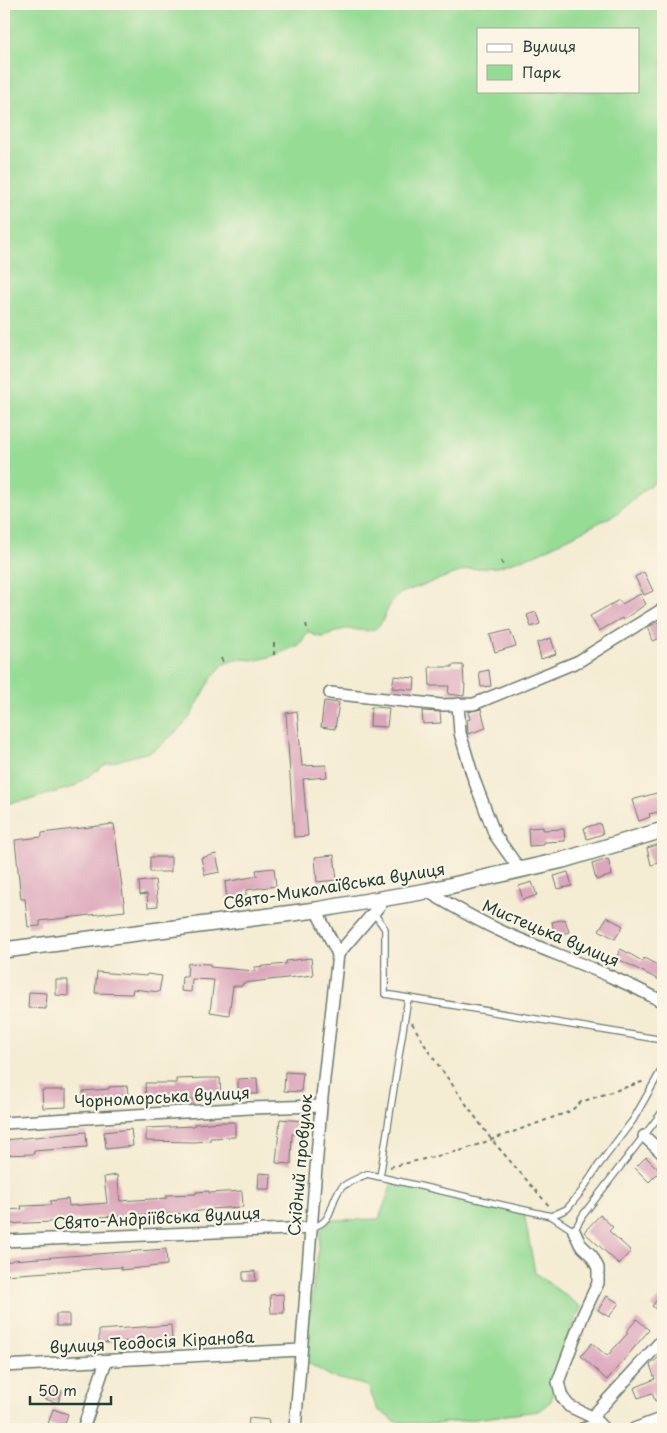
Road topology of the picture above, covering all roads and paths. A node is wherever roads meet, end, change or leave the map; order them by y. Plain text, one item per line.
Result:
1 (501, 561) dead end
2 (503, 565) dead end
3 (663, 609) edge
4 (306, 624) dead end
5 (308, 632) dead end
6 (274, 643) dead end
7 (274, 655) dead end
8 (221, 658) dead end
9 (224, 664) dead end
10 (330, 693) dead end
11 (458, 704) junction
12 (663, 830) edge
13 (520, 870) junction
14 (427, 892) junction
15 (386, 898) junction
16 (316, 910) junction
17 (374, 913) junction
18 (4, 950) edge
19 (338, 954) junction
20 (408, 998) junction
21 (663, 1002) edge
22 (406, 1013) junction
23 (663, 1040) edge
24 (663, 1067) edge
25 (658, 1076) junction
26 (321, 1106) junction
27 (663, 1111) edge
28 (4, 1123) edge
29 (644, 1136) junction
30 (491, 1139) junction
31 (663, 1154) edge
32 (381, 1169) junction
33 (380, 1177) junction
34 (554, 1215) junction
35 (311, 1228) junction
36 (574, 1231) junction
37 (4, 1242) edge
38 (663, 1339) edge
39 (301, 1350) junction
40 (106, 1361) junction
41 (4, 1366) edge
42 (592, 1417) junction
43 (663, 1418) edge
44 (603, 1428) edge
45 (83, 1429) edge
46 (295, 1429) edge
47 (582, 1429) edge
48 (634, 1429) edge

1 - 2 path
3 - 11 street
4 - 5 path
6 - 7 path
8 - 9 path
10 - 11 street
11 - 13 street
12 - 13 street, Свято-Миколаївська вулиця
13 - 14 street, Свято-Миколаївська вулиця
14 - 15 street, Свято-Миколаївська вулиця
14 - 21 street, Мистецька вулиця
15 - 16 street, Свято-Миколаївська вулиця
15 - 17 street
16 - 18 street, Свято-Миколаївська вулиця
16 - 19 street
17 - 19 street
17 - 20 lane
19 - 26 street, Східний провулок
20 - 22 lane
20 - 23 lane
22 - 30 path
22 - 32 lane
24 - 25 lane
25 - 30 path
25 - 34 lane
26 - 28 street, Чорноморська вулиця
26 - 35 street, Східний провулок
27 - 29 lane
29 - 31 street
29 - 36 lane
30 - 32 path
30 - 34 path
32 - 33 lane
33 - 34 lane
33 - 35 lane
34 - 36 lane
35 - 37 street, Свято-Андріївська вулиця
35 - 39 street, Східний провулок
36 - 42 street
38 - 42 street
39 - 40 street, вулиця Теодосія Кіранова
39 - 46 street, Східний провулок
40 - 41 street, вулиця Теодосія Кіранова
40 - 45 street
42 - 44 street
43 - 48 street
44 - 47 street

